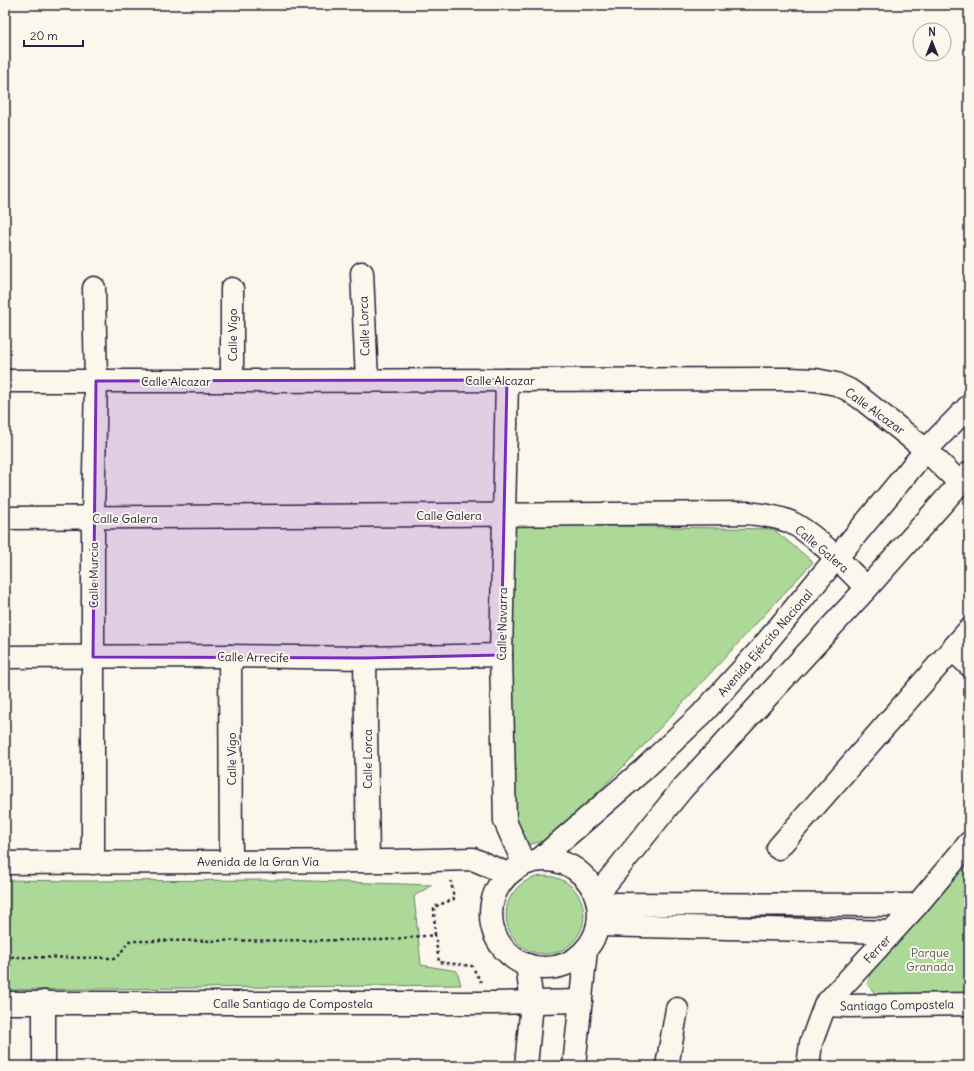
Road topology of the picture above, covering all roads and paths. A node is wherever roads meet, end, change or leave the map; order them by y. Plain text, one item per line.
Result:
1 (362, 273) dead end
2 (94, 288) dead end
3 (232, 289) dead end
4 (367, 380) junction
5 (506, 380) junction
6 (5, 381) edge
7 (96, 381) junction
8 (232, 381) junction
9 (969, 406) edge
10 (926, 450) junction
11 (964, 478) edge
12 (504, 515) junction
13 (5, 518) edge
14 (93, 518) junction
15 (837, 559) junction
16 (867, 588) junction
17 (969, 630) edge
18 (952, 649) junction
19 (501, 655) junction
20 (230, 656) junction
21 (5, 657) edge
22 (93, 657) junction
23 (365, 658) junction
24 (969, 665) edge
25 (969, 843) edge
26 (778, 848) dead end
27 (448, 859) junction
28 (368, 860) junction
29 (231, 861) junction
30 (93, 862) junction
31 (5, 863) edge
32 (524, 866) junction
33 (917, 905) junction
34 (598, 908) junction
35 (892, 932) junction
36 (435, 934) junction
37 (586, 950) junction
38 (5, 957) edge
39 (527, 965) junction
40 (581, 1001) junction
41 (44, 1002) junction
42 (5, 1003) edge
43 (493, 1003) junction
44 (532, 1003) junction
45 (969, 1004) edge
46 (824, 1005) junction
47 (677, 1010) dead end
48 (44, 1066) edge
49 (526, 1066) edge
50 (574, 1066) edge
51 (667, 1066) edge
52 (808, 1066) edge

1 - 4 street, Calle Lorca
2 - 7 street, Calle Murcia
3 - 8 street, Calle Vigo
4 - 5 street, Calle Alcazar
4 - 8 street, Calle Alcazar
5 - 10 street, Calle Alcazar
5 - 12 street, Calle Navarra
6 - 7 street, Calle Alcazar
7 - 8 street, Calle Alcazar
7 - 14 street, Calle Murcia
9 - 10 street, Avenida Ejército Nacional
10 - 11 street, Calle Alcazar
10 - 15 street, Avenida Ejército Nacional
11 - 16 street
12 - 14 street, Calle Galera
12 - 15 street, Calle Galera
12 - 19 street, Calle Navarra
13 - 14 street, Calle Galera
14 - 22 street, Calle Murcia
15 - 16 street, Calle Galera
15 - 32 street, Avenida Ejército Nacional
16 - 34 street
17 - 18 street
18 - 24 street
18 - 26 street
19 - 23 street, Calle Arrecife
19 - 32 street, Calle Navarra
20 - 22 street, Calle Arrecife
20 - 23 street, Calle Arrecife
20 - 29 street, Calle Vigo
21 - 22 street, Calle Arrecife
22 - 30 street, Calle Murcia
23 - 28 street, Calle Lorca
25 - 33 street, Ferrer
27 - 28 street, Avenida de la Gran Vía
27 - 32 street, Avenida de la Gran Vía
27 - 36 path
28 - 29 street, Avenida de la Gran Vía
29 - 30 street, Avenida de la Gran Vía
30 - 31 street, Avenida de la Gran Vía
32 - 34 street
32 - 39 street
33 - 34 street
33 - 35 street, Ferrer
34 - 35 street
34 - 37 street
35 - 46 street, Ferrer
36 - 38 path
36 - 43 path
37 - 39 street
37 - 40 street
39 - 44 street
40 - 44 street, Calle Santiago de Compostela
40 - 50 street
41 - 42 street, Calle Santiago de Compostela
41 - 43 street, Calle Santiago de Compostela
41 - 48 street
43 - 44 street, Calle Santiago de Compostela
44 - 49 street
45 - 46 street, Santiago Compostela
46 - 52 street, Ferrer
47 - 51 street

